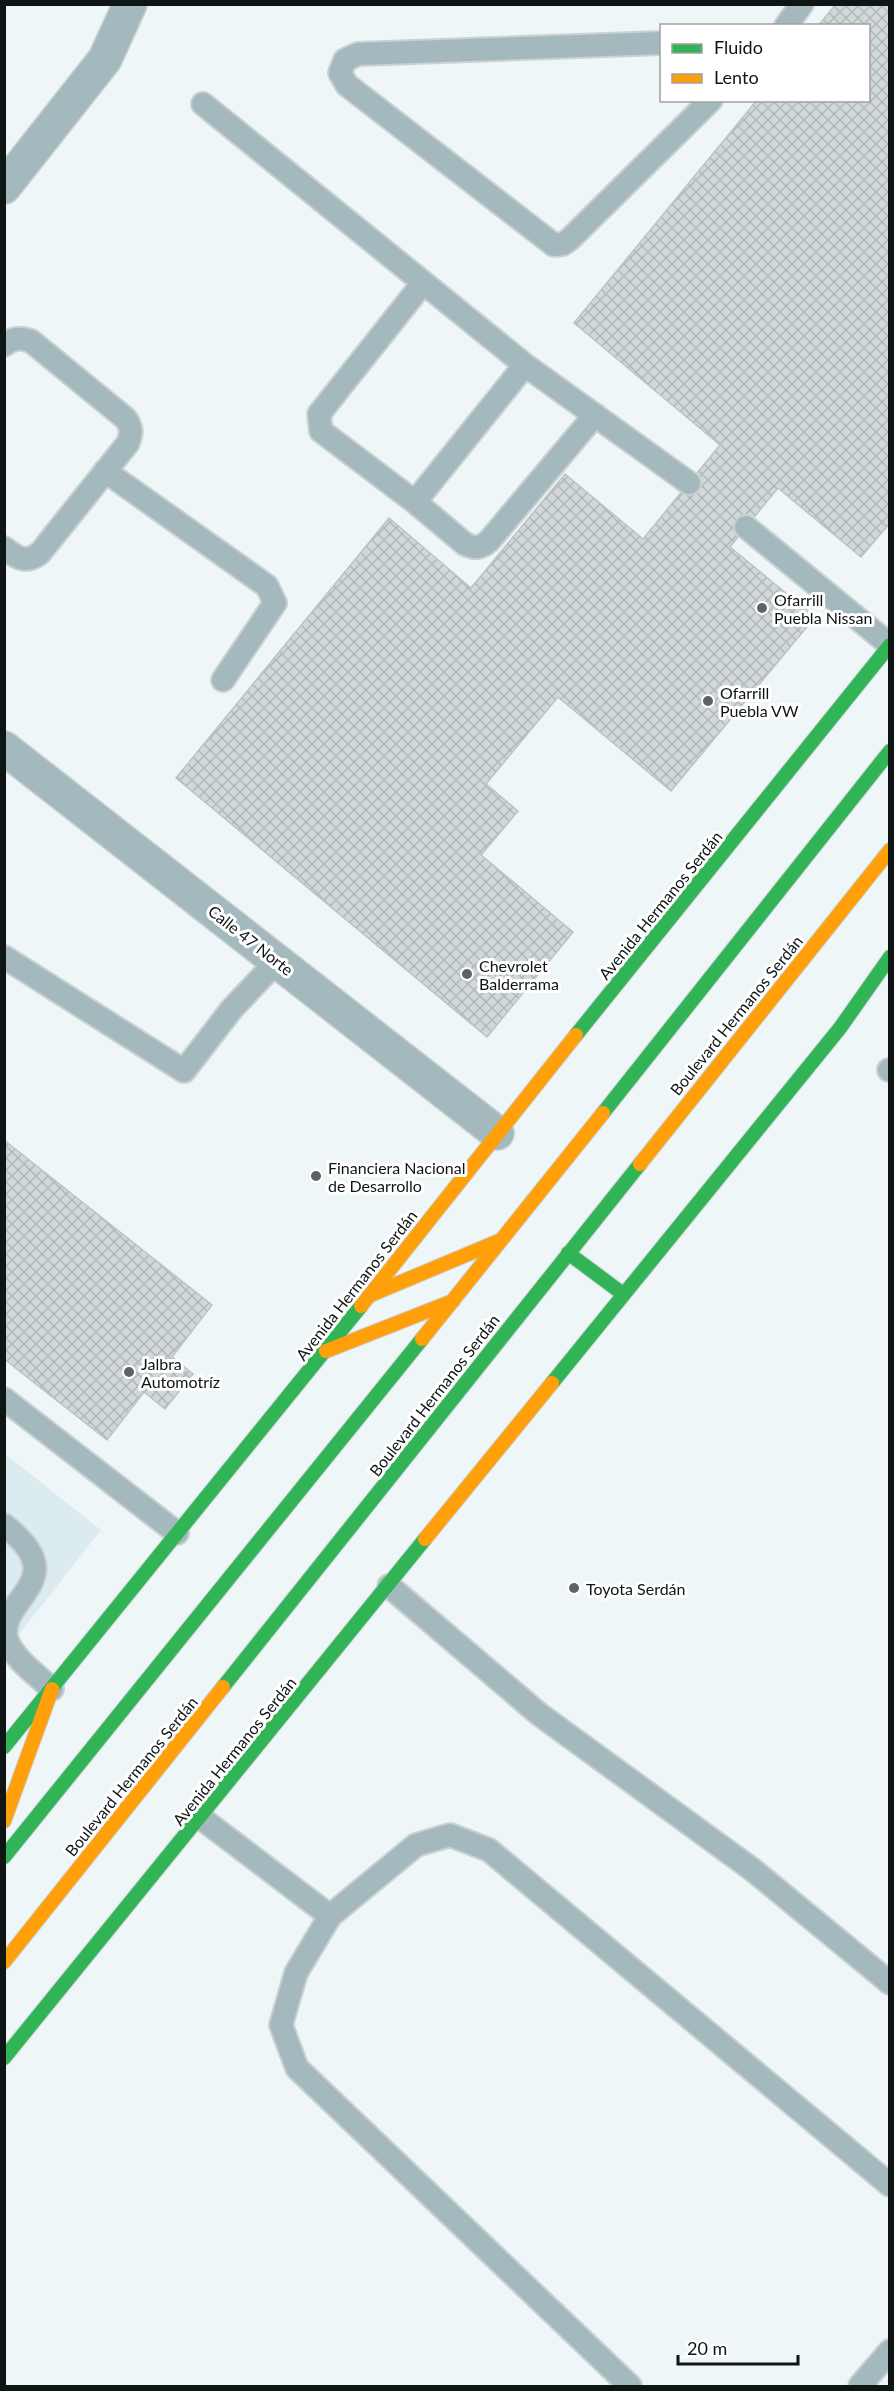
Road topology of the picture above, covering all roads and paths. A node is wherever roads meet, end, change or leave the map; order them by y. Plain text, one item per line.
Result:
1 (130, 4) edge
2 (802, 4) edge
3 (787, 24) edge
4 (660, 43) edge
5 (709, 102) edge
6 (203, 104) dead end
7 (4, 187) edge
8 (423, 283) junction
9 (4, 345) edge
10 (525, 365) junction
11 (595, 415) junction
12 (105, 471) junction
13 (689, 483) dead end
14 (415, 502) junction
15 (746, 527) dead end
16 (4, 548) edge
17 (890, 645) edge
18 (223, 680) dead end
19 (4, 748) edge
20 (890, 751) edge
21 (890, 850) edge
22 (4, 957) edge
23 (890, 957) edge
24 (277, 961) junction
25 (497, 1132) junction
26 (503, 1239) junction
27 (568, 1253) junction
28 (623, 1294) junction
29 (368, 1296) junction
30 (455, 1300) junction
31 (326, 1351) junction
32 (4, 1399) edge
33 (4, 1525) edge
34 (177, 1533) junction
35 (388, 1586) junction
36 (52, 1689) junction
37 (4, 1747) edge
38 (201, 1818) junction
39 (4, 1821) edge
40 (4, 1857) edge
41 (330, 1916) junction
42 (4, 1962) edge
43 (890, 1983) edge
44 (4, 2058) edge
45 (890, 2185) edge
46 (890, 2351) edge
47 (630, 2386) edge
48 (860, 2386) edge

1 - 7 street
2 - 3 lane
4 - 5 lane
6 - 8 lane
8 - 10 lane
8 - 14 lane
9 - 12 lane
10 - 11 lane
10 - 14 lane
11 - 13 lane
11 - 14 lane
12 - 16 lane
12 - 18 lane
15 - 17 lane
17 - 25 main road, Avenida Hermanos Serdán
19 - 24 street, Calle 47 Norte
20 - 26 main road
21 - 27 main road, Boulevard Hermanos Serdán
22 - 24 lane
23 - 28 main road, Avenida Hermanos Serdán
24 - 25 street, Calle 47 Norte
25 - 29 main road, Avenida Hermanos Serdán
26 - 29 main road
26 - 30 main road
27 - 28 main road
27 - 42 main road, Boulevard Hermanos Serdán
28 - 35 main road, Avenida Hermanos Serdán
29 - 31 main road, Avenida Hermanos Serdán
30 - 31 main road
30 - 40 main road
31 - 34 main road, Avenida Hermanos Serdán
32 - 34 lane
33 - 36 lane
34 - 36 main road, Avenida Hermanos Serdán
35 - 38 main road, Avenida Hermanos Serdán
35 - 43 lane
36 - 37 main road, Avenida Hermanos Serdán
36 - 39 main road
38 - 41 lane
38 - 44 main road, Avenida Hermanos Serdán
41 - 45 lane
41 - 47 lane
46 - 48 lane

